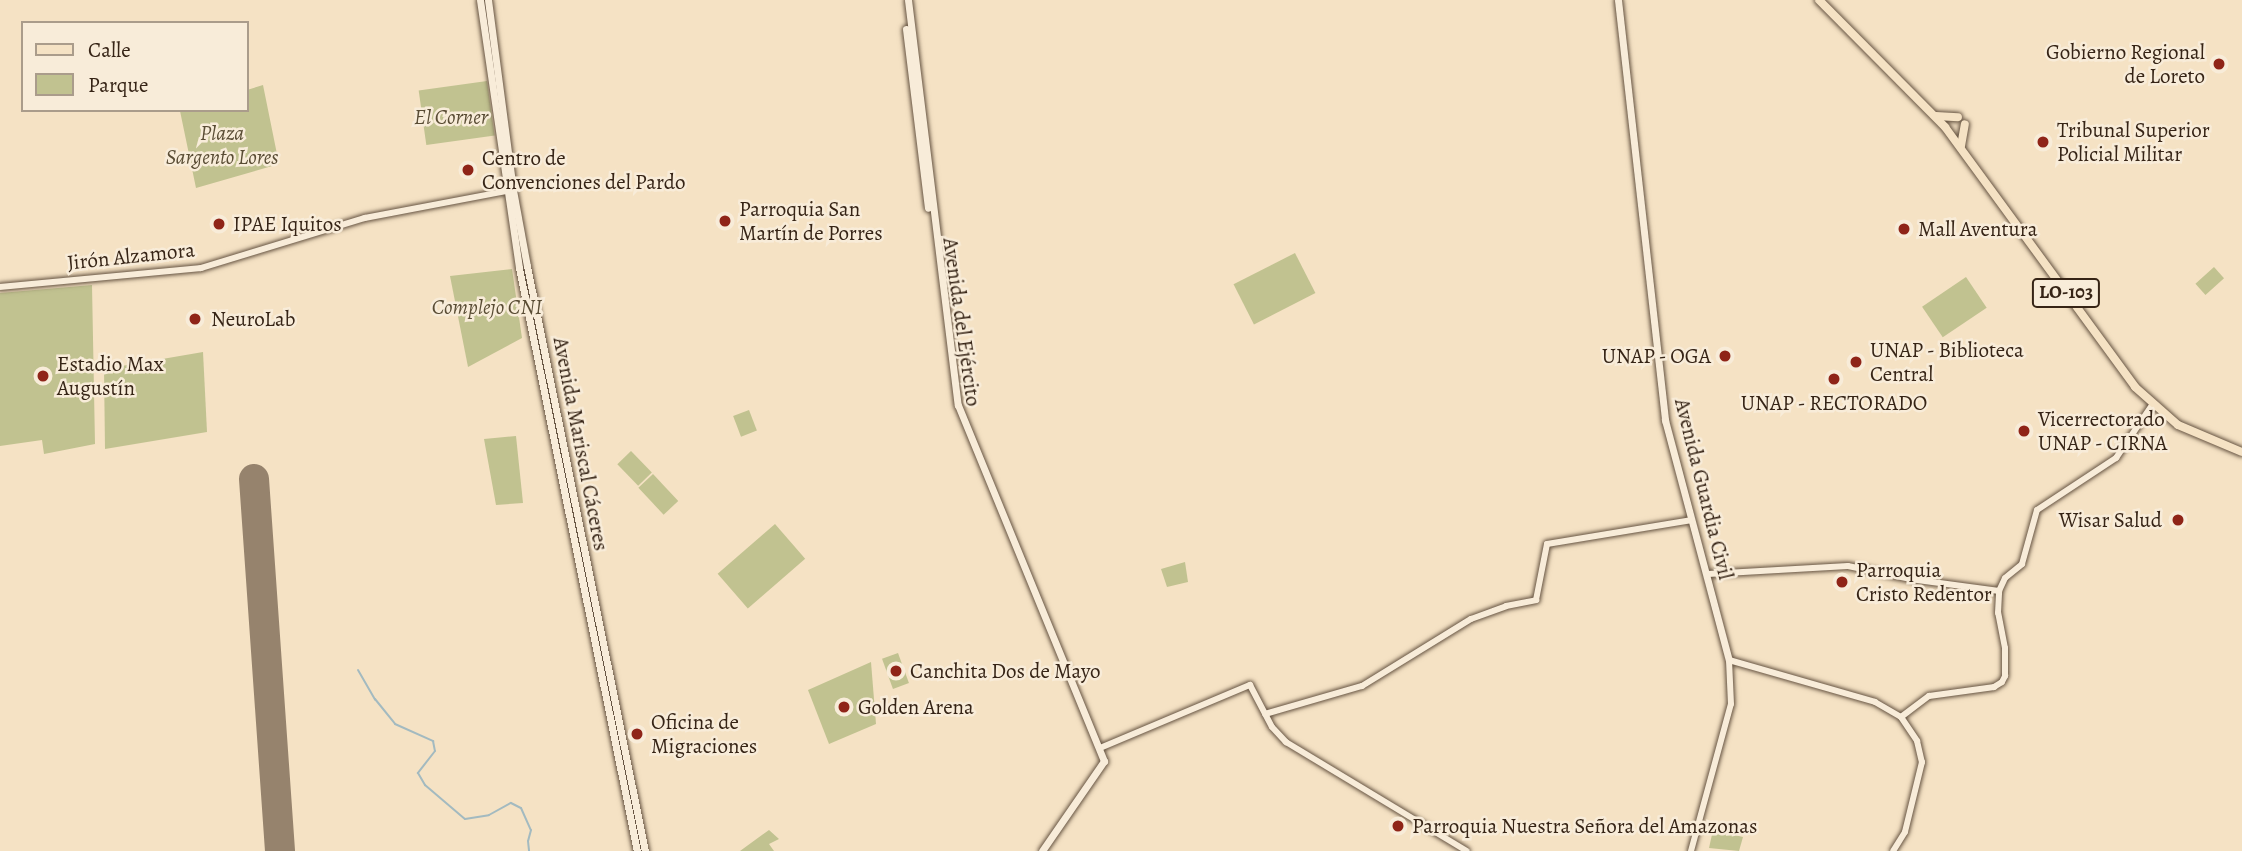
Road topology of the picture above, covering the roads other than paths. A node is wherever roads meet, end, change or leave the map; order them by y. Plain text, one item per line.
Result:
1 (480, 0) edge
2 (488, 0) edge
3 (905, 0) edge
4 (1618, 0) edge
5 (1819, 0) edge
6 (1936, 116) junction
7 (1961, 146) junction
8 (510, 190) junction
9 (0, 287) edge
10 (2152, 405) junction
11 (2242, 452) edge
12 (1692, 520) junction
13 (1708, 574) junction
14 (1998, 591) junction
15 (1729, 660) junction
16 (1265, 714) junction
17 (1901, 717) junction
18 (1100, 748) junction
19 (637, 851) edge
20 (645, 851) edge
21 (1042, 851) edge
22 (1467, 851) edge
23 (1691, 851) edge
24 (1893, 851) edge

1 - 8 main road, Avenida Mariscal Cáceres
2 - 8 main road, Avenida Mariscal Cáceres
3 - 18 main road, Avenida del Ejército
4 - 12 main road, Avenida Guardia Civil
5 - 6 main road, LO-103
6 - 7 main road, LO-103
6 - 7 main road
7 - 10 main road, LO-103
8 - 9 street, Jirón Alzamora
8 - 19 main road, Avenida Mariscal Cáceres
8 - 20 main road, Avenida Mariscal Cáceres
10 - 11 main road, LO-103
10 - 14 street
12 - 13 main road, Avenida Guardia Civil
12 - 16 street
13 - 14 street
13 - 15 main road, Avenida Guardia Civil
14 - 17 street
15 - 17 street
15 - 23 street
16 - 18 street
16 - 22 street
17 - 24 street
18 - 21 main road

